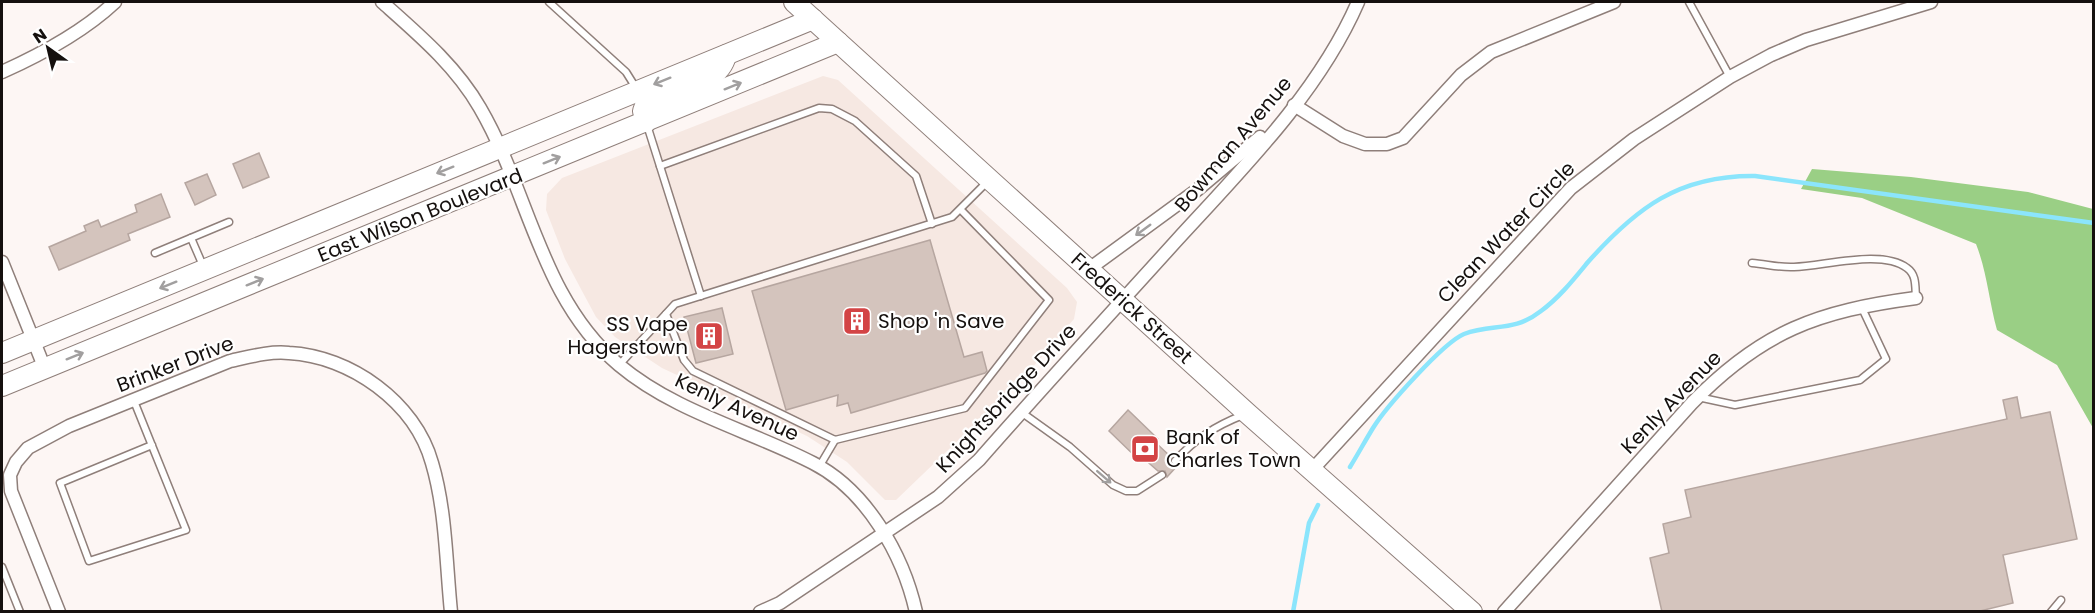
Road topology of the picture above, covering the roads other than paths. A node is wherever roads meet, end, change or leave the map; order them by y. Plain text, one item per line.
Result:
1 (116, 2) edge
2 (382, 2) edge
3 (549, 2) edge
4 (794, 2) edge
5 (1358, 2) edge
6 (1614, 2) edge
7 (1689, 2) edge
8 (1931, 2) edge
9 (813, 19) junction
10 (838, 42) junction
11 (726, 55) junction
12 (2, 72) edge
13 (1730, 77) junction
14 (637, 91) junction
15 (1290, 110) junction
16 (646, 122) junction
17 (499, 148) junction
18 (660, 166) junction
19 (511, 178) junction
20 (990, 179) junction
21 (961, 210) junction
22 (228, 222) dead end
23 (932, 224) junction
24 (191, 238) junction
25 (155, 253) dead end
26 (2, 262) edge
27 (1752, 263) dead end
28 (205, 269) junction
29 (1089, 269) junction
30 (701, 296) junction
31 (1916, 298) joint
32 (1122, 300) junction
33 (1861, 306) junction
34 (666, 314) junction
35 (34, 340) junction
36 (2, 353) edge
37 (619, 365) junction
38 (45, 369) junction
39 (2, 387) edge
40 (1698, 397) junction
41 (134, 401) junction
42 (1021, 412) junction
43 (1247, 413) junction
44 (835, 440) junction
45 (152, 445) junction
46 (1175, 461) dead end
47 (819, 467) junction
48 (1312, 470) junction
49 (1162, 475) dead end
50 (885, 533) junction
51 (2, 567) edge
52 (2061, 600) dead end
53 (20, 612) edge
54 (59, 612) edge
55 (451, 612) edge
56 (760, 612) edge
57 (916, 612) edge
58 (1472, 612) edge
59 (1504, 612) edge
60 (2051, 612) edge

1 - 12 street
2 - 17 street, Kenly Avenue
3 - 14 lane
4 - 9 main road, Frederick Street
5 - 15 street, Bowman Avenue
6 - 15 street
7 - 13 lane
8 - 13 street, Clean Water Circle
9 - 10 main road, Frederick Street
9 - 11 main road, East Wilson Boulevard
16 -> 10 main road, East Wilson Boulevard
10 - 20 main road, Frederick Street
11 -> 14 main road, East Wilson Boulevard
11 - 16 main road
13 - 48 street, Clean Water Circle
14 - 17 main road, East Wilson Boulevard
15 -> 29 street
15 - 32 street, Bowman Avenue
16 - 18 lane
19 -> 16 main road, East Wilson Boulevard
17 - 19 street, Kenly Avenue
17 -> 28 main road, East Wilson Boulevard
18 - 23 lane
18 - 30 lane
19 - 37 street, Kenly Avenue
38 -> 19 main road, East Wilson Boulevard
20 - 21 lane
20 - 29 main road, Frederick Street
21 - 23 lane
21 - 44 lane
22 - 24 lane
23 - 30 lane
24 - 25 lane
24 - 28 lane
26 - 35 street
27 - 31 lane
28 -> 35 main road, East Wilson Boulevard
29 - 32 main road, Frederick Street
30 - 34 lane
31 - 33 street, Kenly Avenue
32 - 42 street, Knightsbridge Drive
32 - 43 main road, Frederick Street
33 - 40 street, Kenly Avenue
33 - 40 lane
34 - 37 lane
34 - 44 lane
35 - 36 main road, East Wilson Boulevard
35 - 38 street
37 - 47 street, Kenly Avenue
38 - 39 main road, East Wilson Boulevard
40 - 59 street, Kenly Avenue
41 - 45 lane
41 - 54 street, Brinker Drive
41 - 55 street, Brinker Drive
42 -> 49 lane
42 - 50 street, Knightsbridge Drive
43 - 46 lane
43 - 48 main road, Frederick Street
44 - 47 lane
45 - 45 lane
47 - 50 street, Kenly Avenue
48 - 58 main road, Frederick Street
50 - 56 street, Knightsbridge Drive
50 - 57 street, Kenly Avenue
51 - 53 lane
52 - 60 lane

